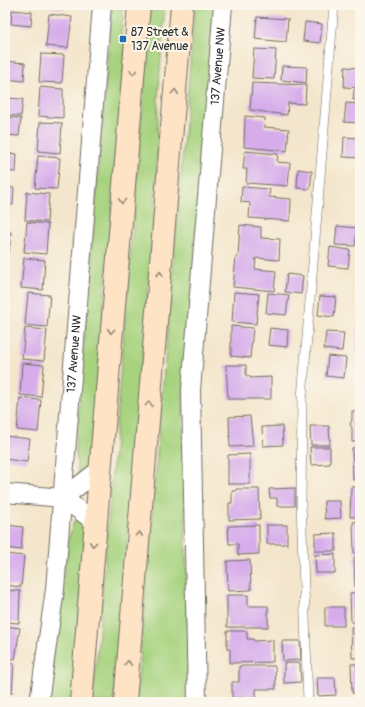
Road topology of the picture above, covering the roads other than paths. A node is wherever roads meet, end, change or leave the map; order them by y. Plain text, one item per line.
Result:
1 (102, 5) edge
2 (139, 5) edge
3 (182, 5) edge
4 (223, 5) edge
5 (334, 5) edge
6 (99, 470) junction
7 (5, 493) edge
8 (63, 498) junction
9 (95, 522) junction
10 (39, 702) edge
11 (81, 702) edge
12 (125, 702) edge
13 (197, 702) edge
14 (308, 702) edge

1 - 8 street, 137 Avenue NW
2 -> 6 main road
12 -> 3 main road
4 - 13 street, 137 Avenue NW
5 - 14 lane
6 - 8 street
6 - 9 main road
7 - 8 street
8 - 9 street
8 - 10 street, 137 Avenue NW
9 -> 11 main road

